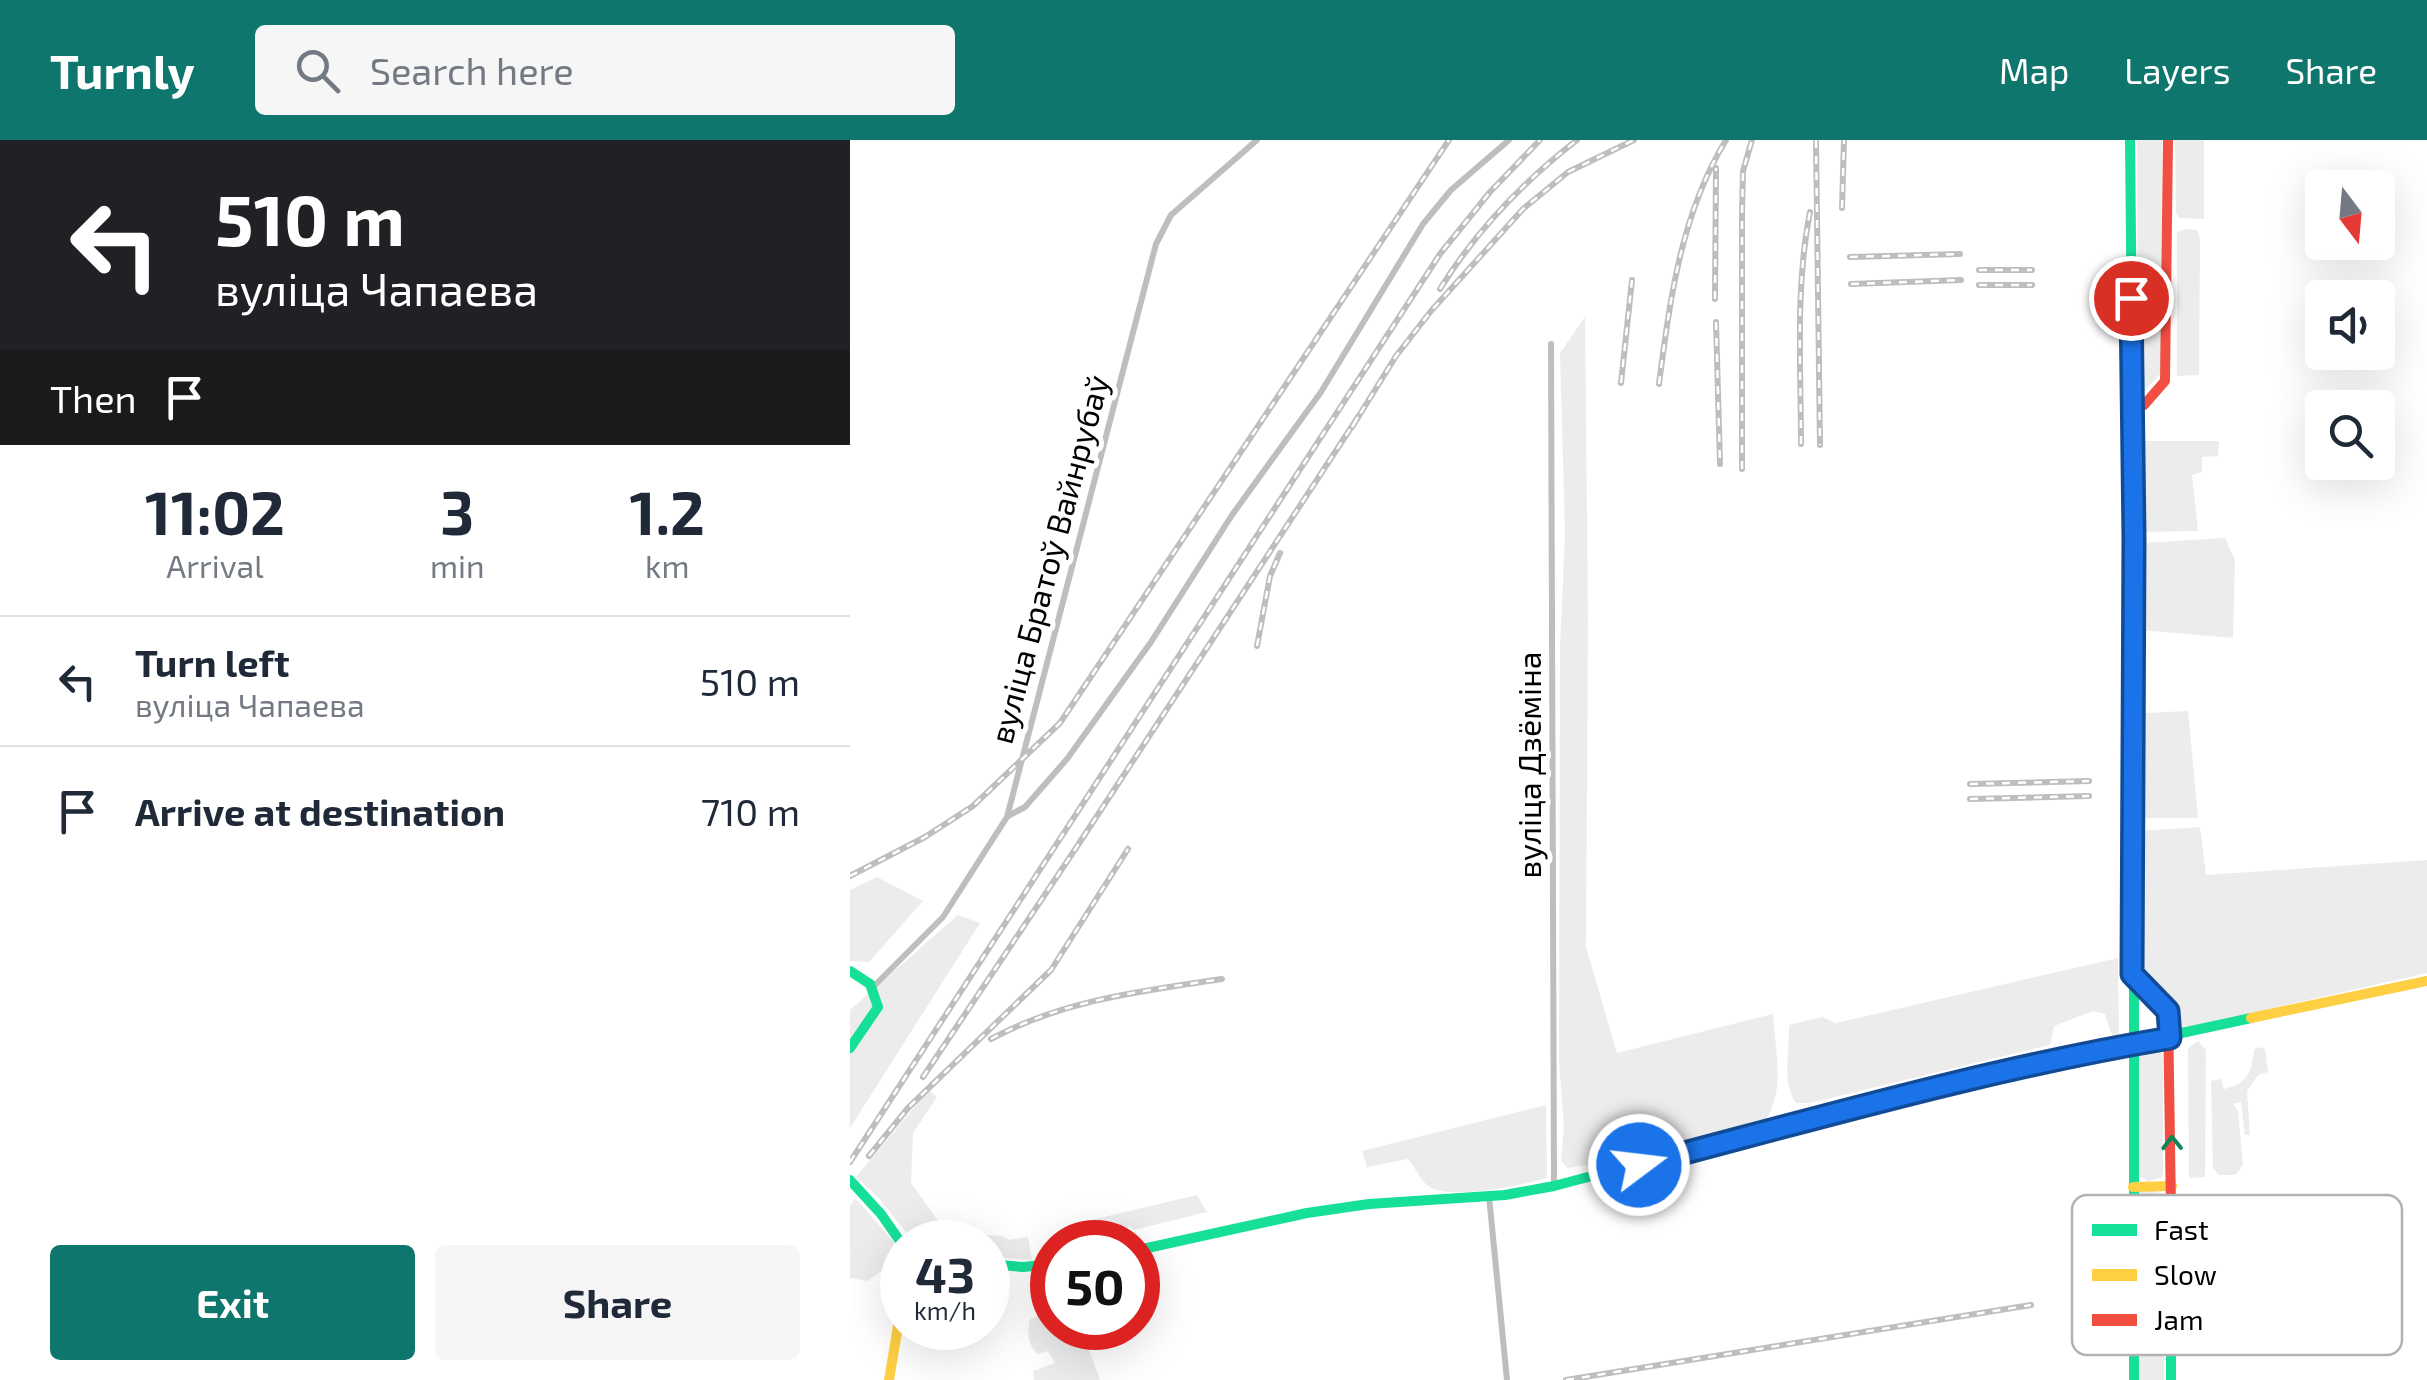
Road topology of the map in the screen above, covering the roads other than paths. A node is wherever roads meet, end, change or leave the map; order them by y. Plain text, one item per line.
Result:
1 (1257, 140) edge
2 (1509, 140) edge
3 (2130, 140) edge
4 (2168, 140) edge
5 (1551, 344) dead end
6 (2132, 411) junction
7 (1006, 817) junction
8 (850, 971) edge
9 (2132, 974) junction
10 (2427, 982) edge
11 (873, 987) junction
12 (2170, 1038) junction
13 (2132, 1044) junction
14 (850, 1048) edge
15 (850, 1180) edge
16 (1554, 1186) junction
17 (2172, 1186) junction
18 (2134, 1187) junction
19 (2134, 1195) edge
20 (2172, 1195) edge
21 (1489, 1196) junction
22 (886, 1220) edge
23 (1160, 1245) edge
24 (894, 1350) edge
25 (2171, 1355) edge
26 (889, 1380) edge
27 (1507, 1380) edge
28 (2171, 1380) edge

1 - 7 street, вуліца Братоў Вайнрубаў
2 - 7 street
3 - 6 main road
4 - 6 main road
5 - 16 street, вуліца Дзёміна
6 - 9 main road
7 - 11 street, вуліца Братоў Вайнрубаў
8 - 11 main road
9 - 12 main road
9 - 13 main road
10 - 12 main road
11 - 14 main road
12 - 13 main road
17 -> 12 main road
13 - 16 main road
13 - 18 main road
15 - 22 main road
16 - 21 main road
17 - 18 main road
17 - 20 main road
18 - 19 main road
21 - 23 main road
21 - 27 street
24 - 26 main road
25 - 28 main road

